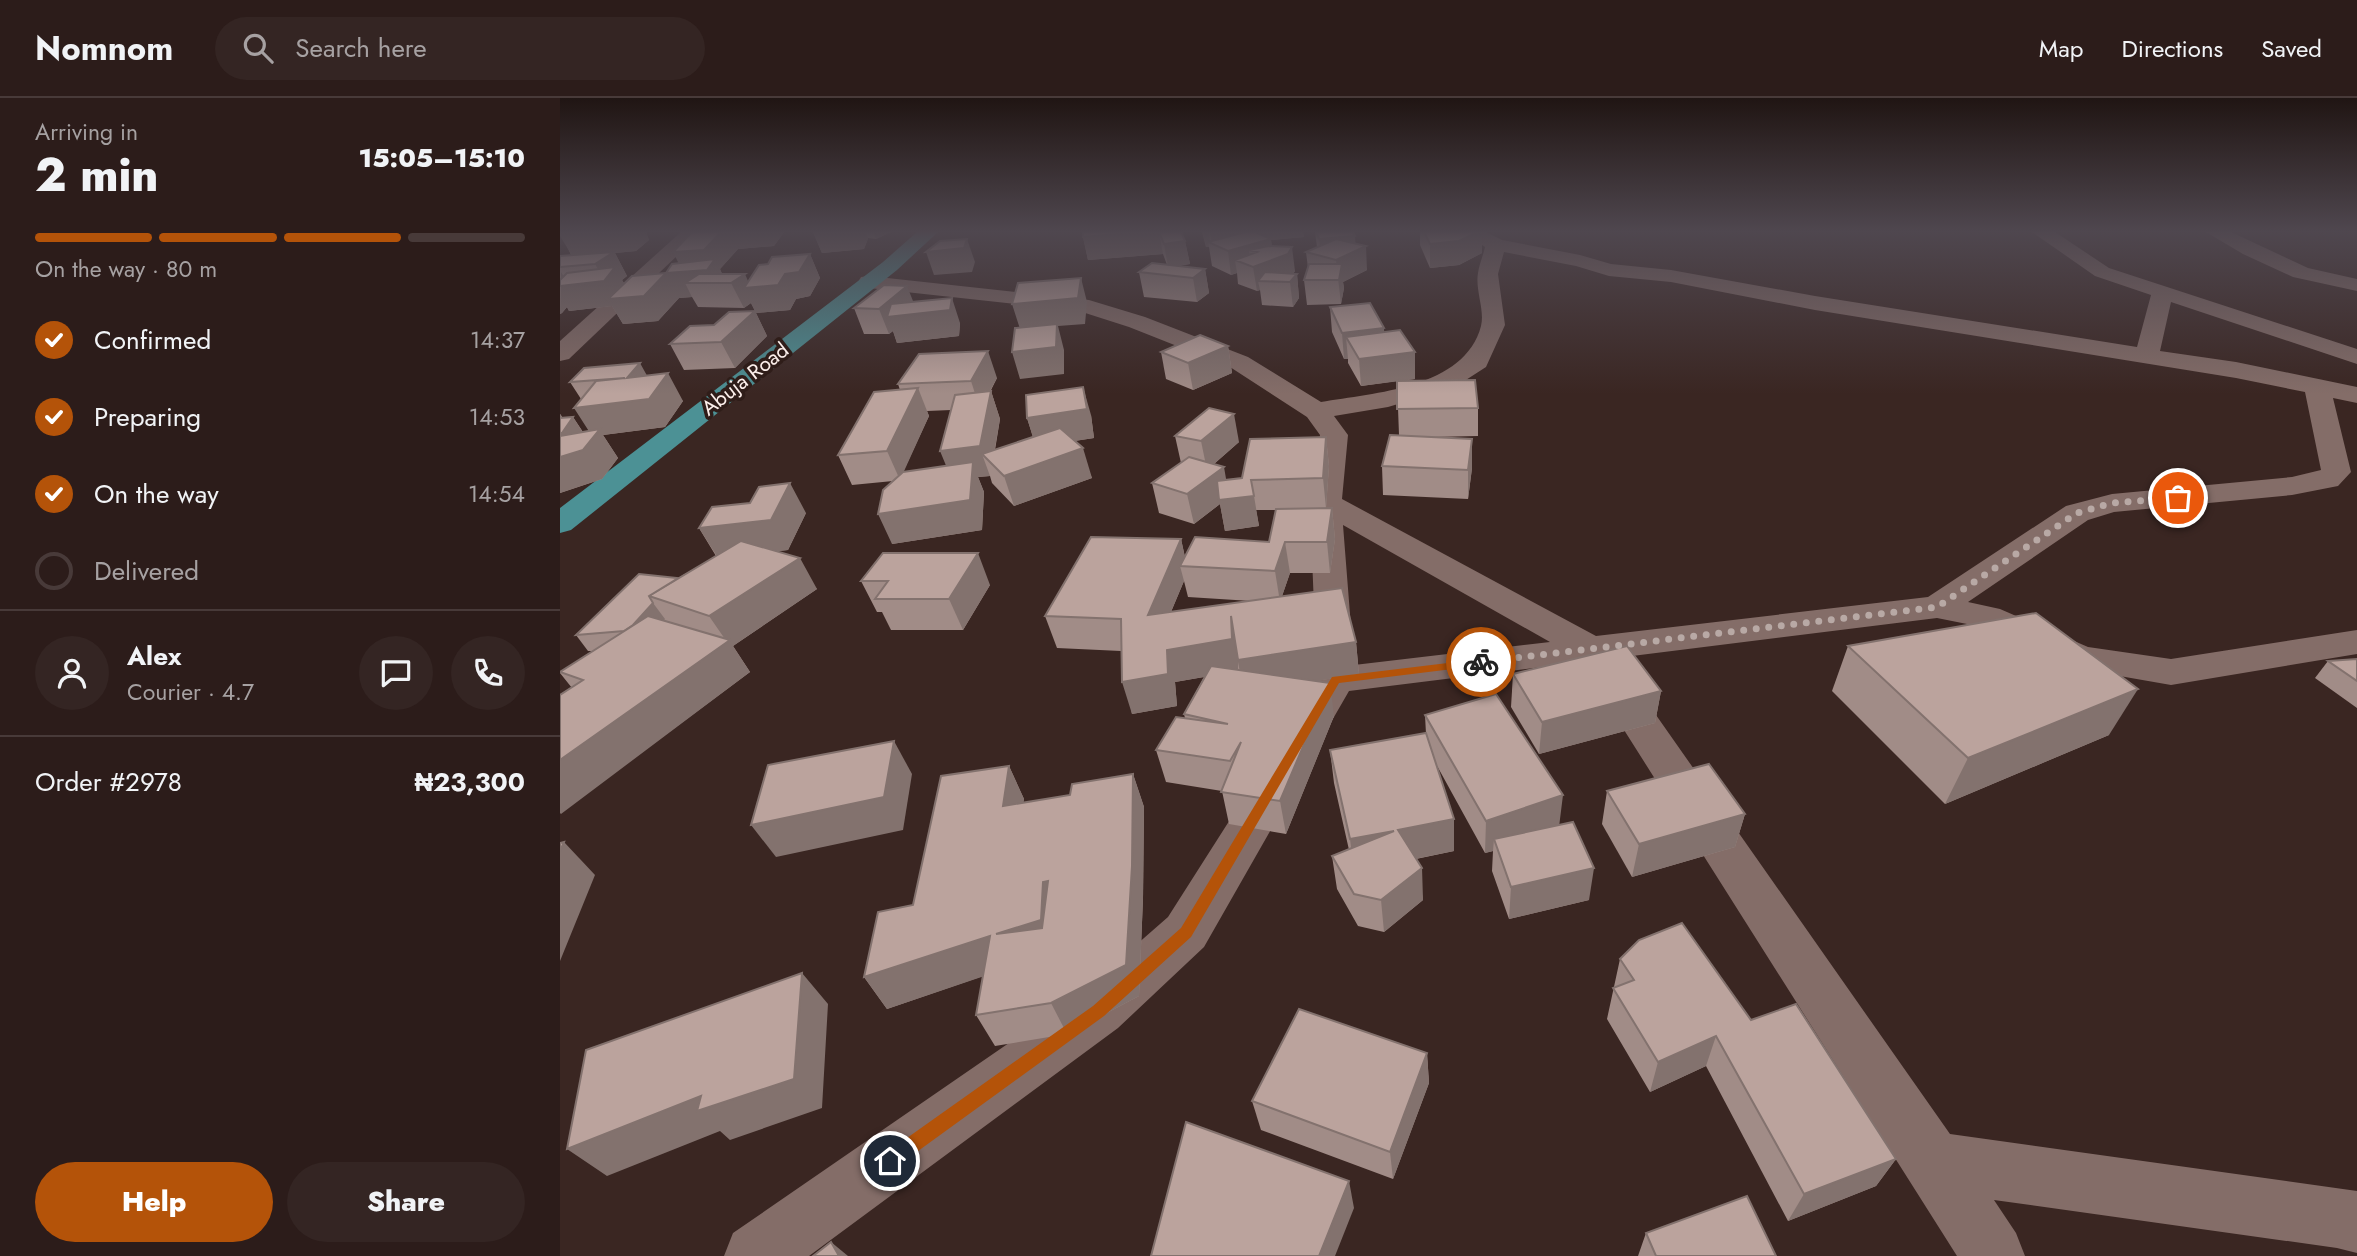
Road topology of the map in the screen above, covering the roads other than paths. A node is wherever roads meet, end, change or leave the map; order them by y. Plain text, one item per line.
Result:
1 (630, 286) edge
2 (864, 286) edge
3 (906, 286) edge
4 (1489, 286) edge
5 (1725, 286) edge
6 (2140, 286) edge
7 (2162, 294) junction
8 (570, 337) edge
9 (560, 354) edge
10 (2147, 355) junction
11 (2357, 357) edge
12 (2317, 387) junction
13 (2357, 395) edge
14 (1317, 411) junction
15 (1327, 503) junction
16 (560, 523) edge
17 (1937, 607) junction
18 (2357, 642) edge
19 (1591, 649) junction
20 (1336, 680) junction
21 (1934, 1162) junction
22 (2357, 1222) edge
23 (757, 1256) edge
24 (1993, 1256) edge

1 - 8 street
2 - 16 main road, Abuja Road
3 - 14 street
4 - 14 street
5 - 10 street
6 - 7 street
7 - 10 street
7 - 11 street
8 - 9 street
10 - 12 street
12 - 13 street
12 - 17 street
14 - 15 street
15 - 19 street
15 - 20 street
17 - 18 street
17 - 19 street
19 - 20 street
19 - 21 street
20 - 23 street
21 - 22 street
21 - 24 street

